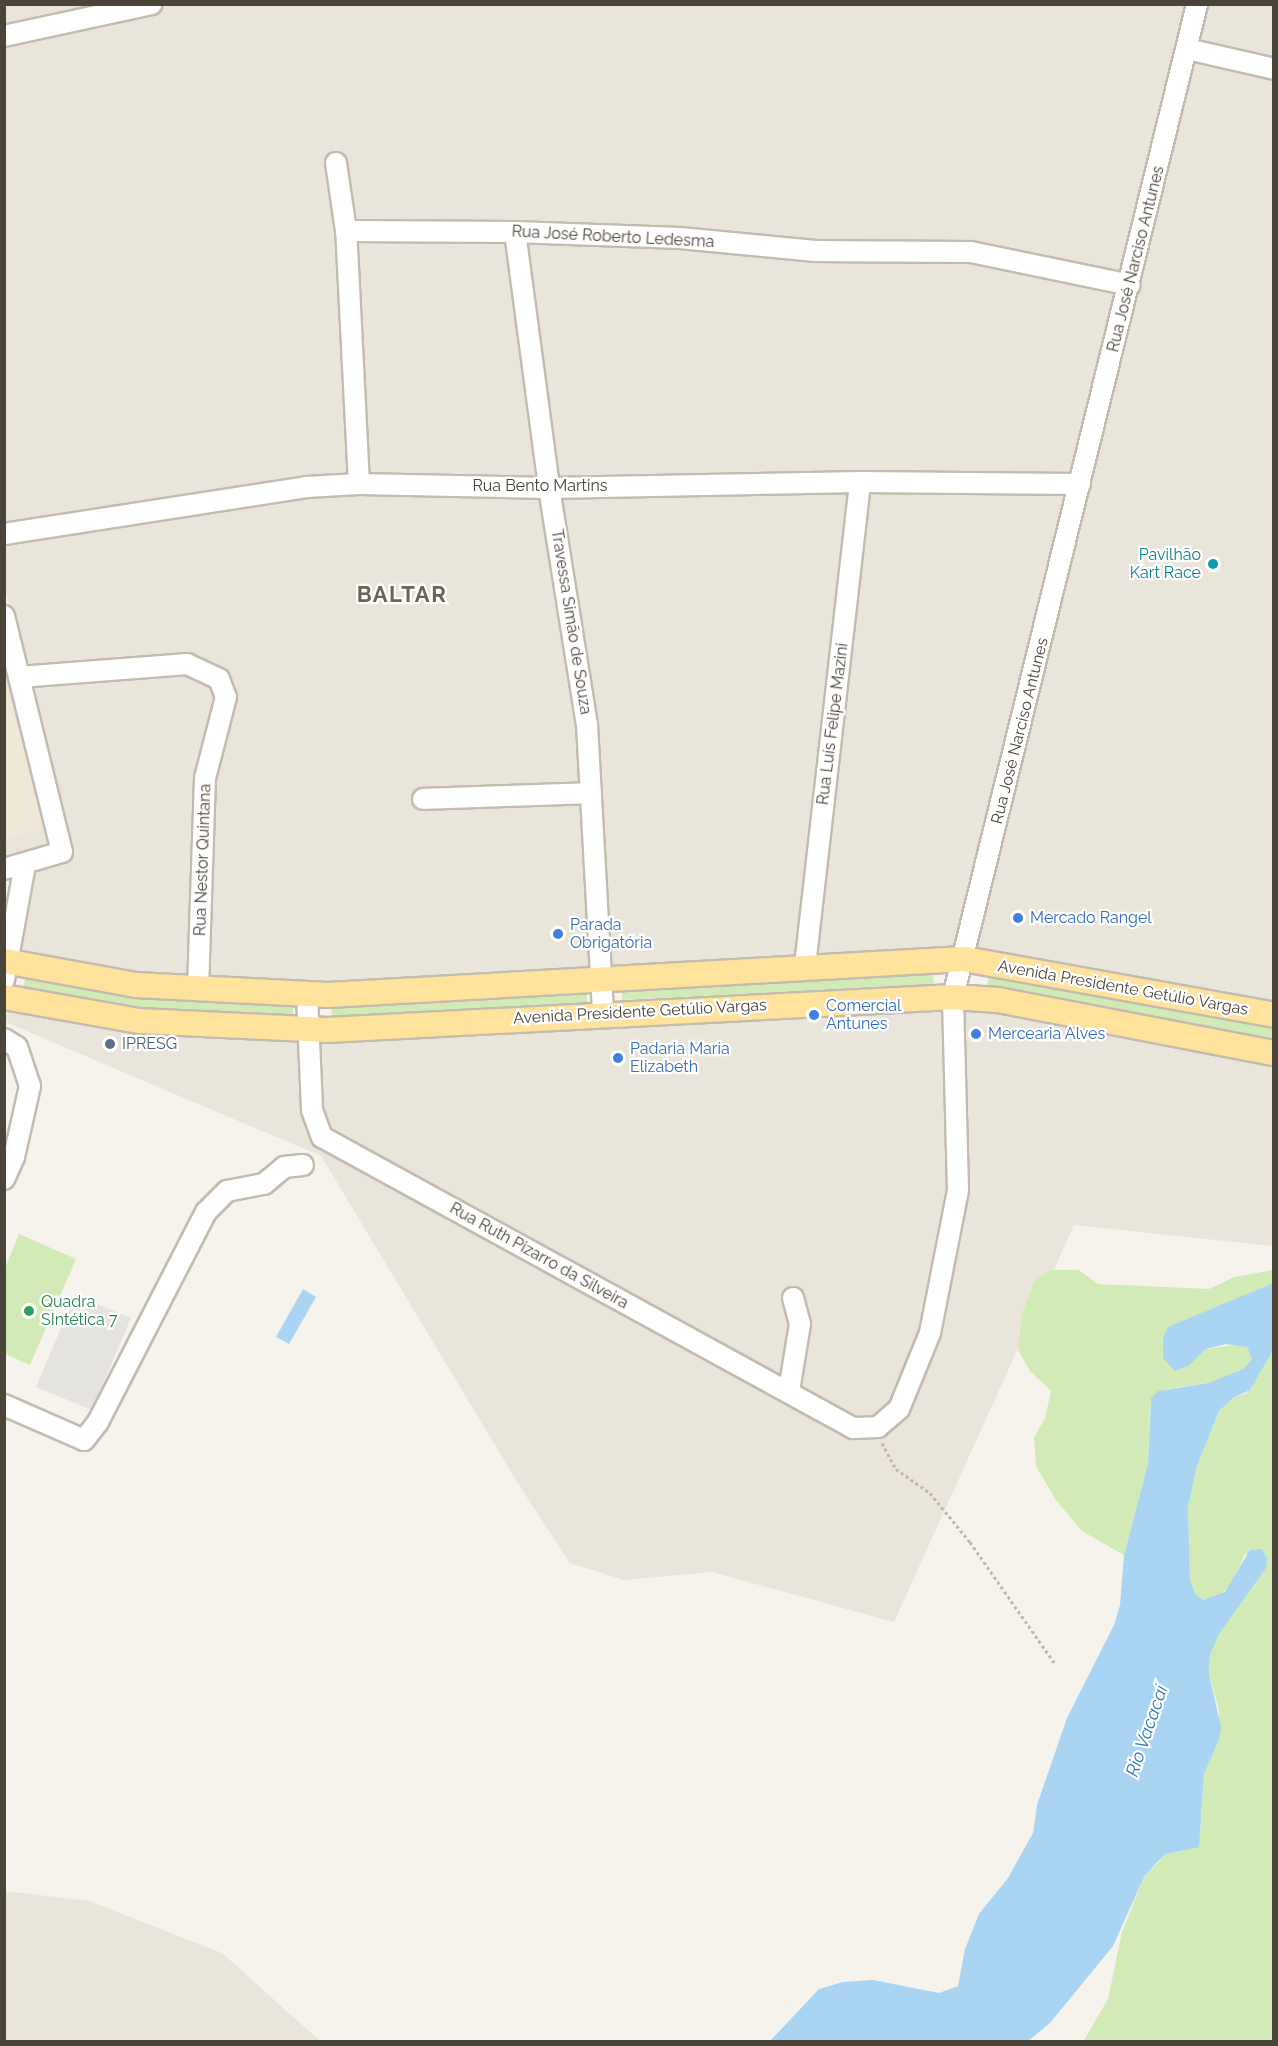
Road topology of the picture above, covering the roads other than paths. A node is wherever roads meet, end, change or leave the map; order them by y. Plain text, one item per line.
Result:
1 (152, 4) edge
2 (1197, 4) edge
3 (4, 36) edge
4 (1187, 49) junction
5 (1274, 69) edge
6 (336, 163) dead end
7 (346, 231) junction
8 (515, 232) junction
9 (1130, 285) junction
10 (860, 482) junction
11 (359, 484) junction
12 (1080, 484) junction
13 (549, 488) junction
14 (4, 534) edge
15 (4, 616) edge
16 (19, 677) junction
17 (591, 793) junction
18 (423, 799) dead end
19 (25, 865) junction
20 (4, 869) edge
21 (964, 959) junction
22 (805, 966) junction
23 (6, 967) edge
24 (602, 977) junction
25 (198, 989) junction
26 (307, 994) junction
27 (4, 997) edge
28 (953, 997) junction
29 (603, 1014) junction
30 (1274, 1015) edge
31 (306, 1029) junction
32 (4, 1039) edge
33 (1274, 1053) edge
34 (303, 1165) dead end
35 (4, 1179) edge
36 (793, 1298) dead end
37 (789, 1391) junction
38 (4, 1405) edge
39 (854, 1428) joint

1 - 3 street
2 - 4 street, Rua José Narciso Antunes
4 - 5 street
4 - 9 street, Rua José Narciso Antunes
6 - 7 street
7 - 8 street, Rua José Roberto Ledesma
7 - 11 street
8 - 9 street, Rua José Roberto Ledesma
8 - 13 street, Travessa Simão de Souza
9 - 12 street, Rua José Narciso Antunes
10 - 12 street, Rua Bento Martins
10 - 13 street, Rua Bento Martins
10 - 22 street, Rua Luís Felipe Mazini
11 - 13 street, Rua Bento Martins
11 - 14 street, Rua Bento Martins
12 - 21 street, Rua José Narciso Antunes
13 - 17 street, Travessa Simão de Souza
15 - 16 street
16 - 19 street
16 - 25 street, Rua Nestor Quintana
17 - 18 street
17 - 24 street, Travessa Simão de Souza
19 - 20 street
19 - 23 street
21 - 22 main road, Avenida Presidente Getúlio Vargas
21 - 28 street, Rua José Narciso Antunes
21 - 30 main road, Avenida Presidente Getúlio Vargas
22 - 24 main road, Avenida Presidente Getúlio Vargas
23 - 25 main road, Avenida Presidente Getúlio Vargas
24 - 26 main road, Avenida Presidente Getúlio Vargas
24 - 29 street, Travessa Simão de Souza
25 - 26 main road, Avenida Presidente Getúlio Vargas
26 - 31 street, Rua Ruth Pizarro da Silveira
27 - 31 main road, Avenida Presidente Getúlio Vargas
28 - 29 main road, Avenida Presidente Getúlio Vargas
28 - 33 main road, Avenida Presidente Getúlio Vargas
28 - 39 street, Rua José Narciso Antunes
29 - 31 main road, Avenida Presidente Getúlio Vargas
31 - 37 street, Rua Ruth Pizarro da Silveira
32 - 35 street
34 - 38 street
36 - 37 street
37 - 39 street, Rua Ruth Pizarro da Silveira

